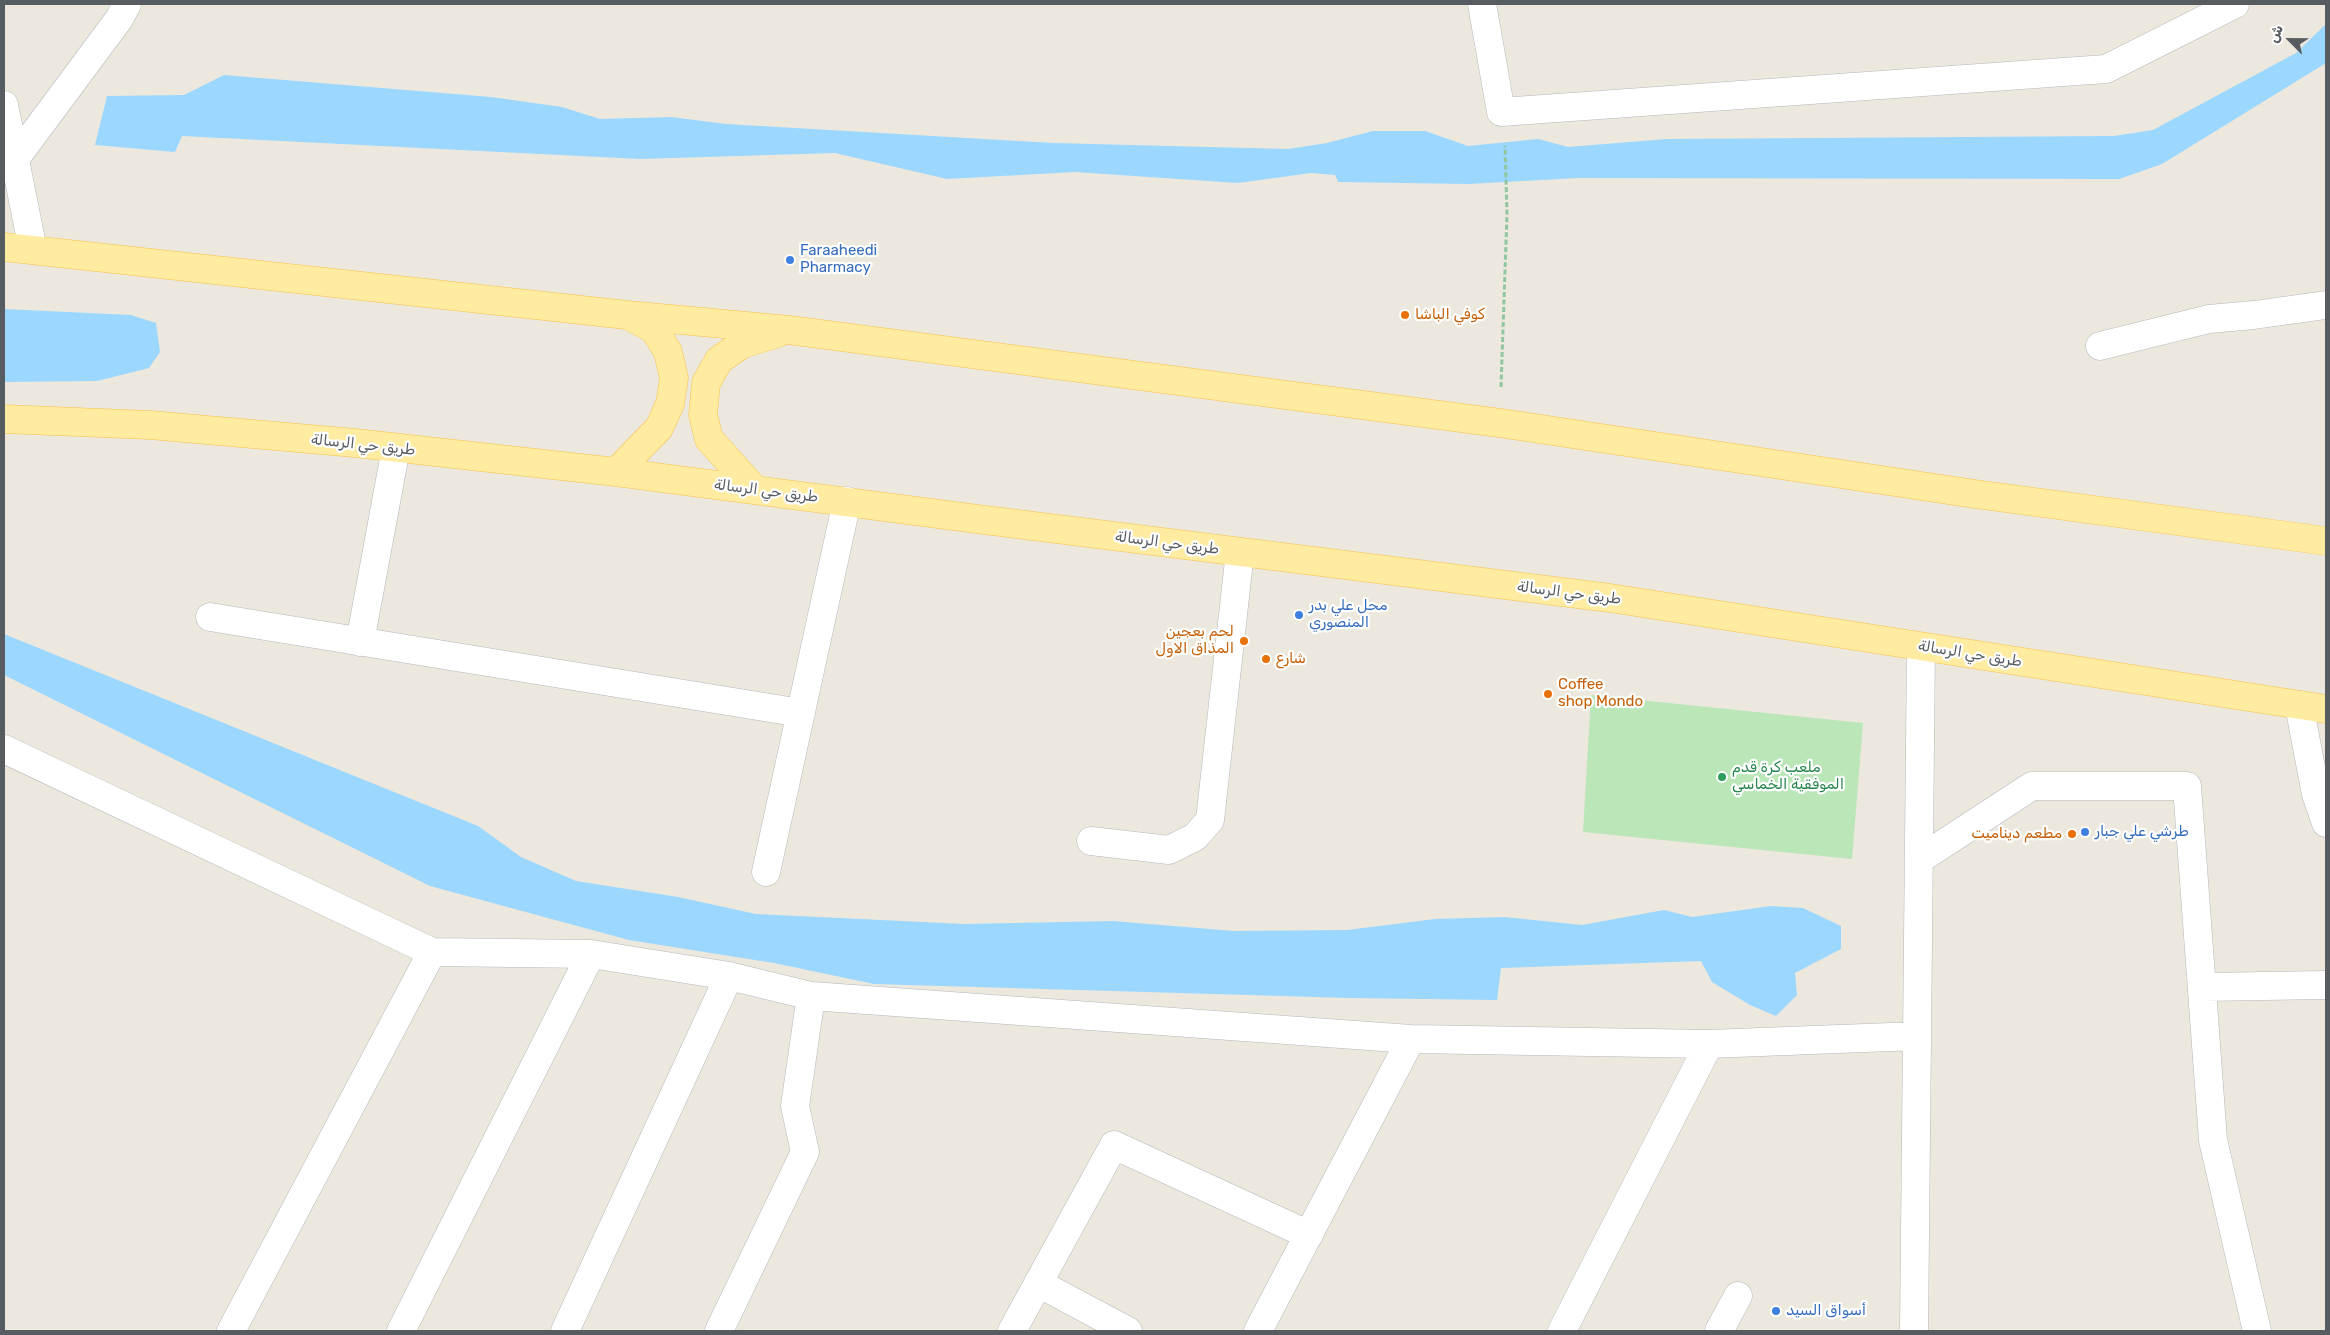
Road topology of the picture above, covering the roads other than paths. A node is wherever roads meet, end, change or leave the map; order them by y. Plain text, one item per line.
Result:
1 (127, 4) edge
2 (1482, 4) edge
3 (2235, 4) edge
4 (4, 106) edge
5 (15, 159) junction
6 (4, 248) edge
7 (34, 250) junction
8 (2326, 305) edge
9 (627, 316) junction
10 (789, 330) junction
11 (2100, 346) dead end
12 (4, 419) edge
13 (396, 448) junction
14 (616, 472) junction
15 (755, 490) junction
16 (847, 501) junction
17 (2326, 541) edge
18 (1240, 552) junction
19 (210, 617) dead end
20 (360, 642) junction
21 (1921, 647) junction
22 (2299, 705) junction
23 (2326, 709) edge
24 (801, 713) junction
25 (4, 749) edge
26 (2326, 823) edge
27 (1091, 840) dead end
28 (1920, 859) junction
29 (766, 872) dead end
30 (432, 952) junction
31 (591, 954) junction
32 (729, 976) junction
33 (2326, 985) edge
34 (2203, 987) junction
35 (811, 996) junction
36 (1917, 1036) junction
37 (1411, 1039) junction
38 (1709, 1044) junction
39 (1308, 1235) junction
40 (1038, 1283) junction
41 (1738, 1296) dead end
42 (231, 1331) edge
43 (401, 1331) edge
44 (565, 1331) edge
45 (719, 1331) edge
46 (1012, 1331) edge
47 (1128, 1331) edge
48 (1258, 1331) edge
49 (1562, 1331) edge
50 (1719, 1331) edge
51 (1914, 1331) edge
52 (2257, 1331) edge

1 - 5 street
2 - 3 street
4 - 5 street
5 - 7 street
6 - 7 main road
7 - 9 main road
8 - 11 street
9 - 10 main road
9 - 14 main road
10 - 15 main road
10 - 17 main road
12 - 13 main road, طريق حي الرسالة
13 - 14 main road, طريق حي الرسالة
13 - 20 street
14 - 15 main road, طريق حي الرسالة
15 - 16 main road, طريق حي الرسالة
16 - 18 main road, طريق حي الرسالة
16 - 24 street
18 - 21 main road, طريق حي الرسالة
18 - 27 street
19 - 20 street
20 - 24 street
21 - 22 main road, طريق حي الرسالة
21 - 28 street
22 - 23 main road, طريق حي الرسالة
22 - 26 street
24 - 29 street
25 - 30 street
28 - 34 street
28 - 36 street
30 - 31 street
30 - 42 street
31 - 32 street
31 - 43 street
32 - 35 street
32 - 44 street
33 - 34 street
34 - 52 street
35 - 37 street
35 - 45 street
36 - 38 street
36 - 51 street
37 - 38 street
37 - 39 street
38 - 49 street
39 - 40 street
39 - 48 street
40 - 46 street
40 - 47 street
41 - 50 street

